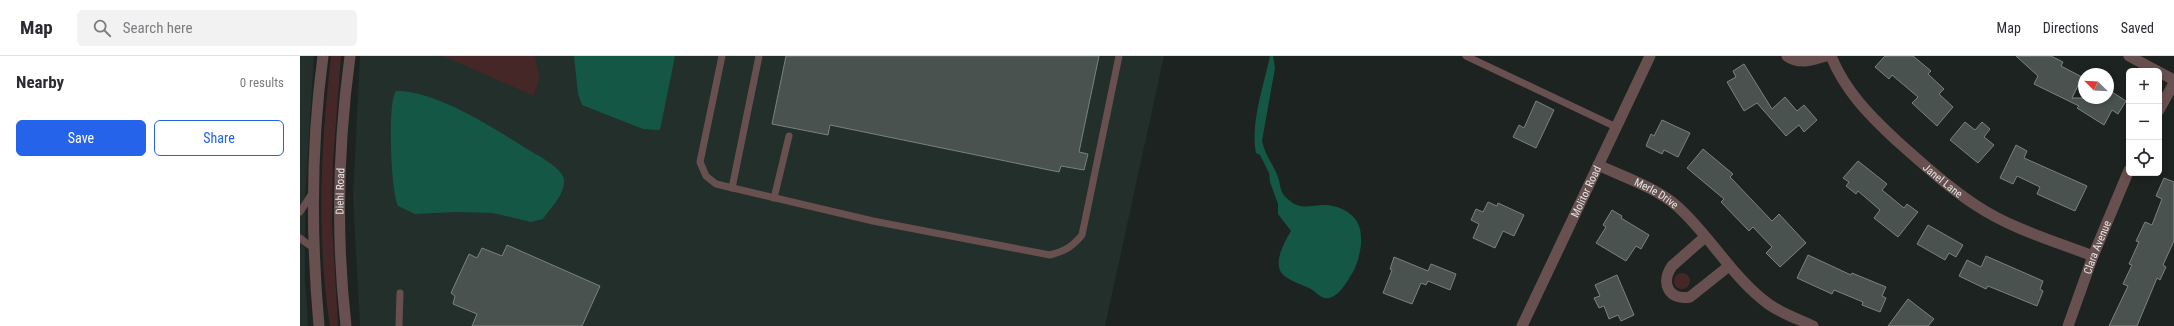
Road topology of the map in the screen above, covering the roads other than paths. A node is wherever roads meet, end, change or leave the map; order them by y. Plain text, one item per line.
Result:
1 (323, 56) edge
2 (350, 56) edge
3 (722, 56) edge
4 (759, 56) edge
5 (1119, 56) edge
6 (1466, 56) edge
7 (1650, 56) edge
8 (1787, 56) edge
9 (1826, 56) edge
10 (1831, 56) edge
11 (2129, 56) edge
12 (2151, 68) edge
13 (2162, 74) edge
14 (2174, 82) edge
15 (2162, 104) edge
16 (1616, 127) junction
17 (789, 136) dead end
18 (1598, 165) junction
19 (2126, 176) edge
20 (732, 188) junction
21 (313, 192) junction
22 (774, 198) junction
23 (300, 212) edge
24 (1705, 237) junction
25 (300, 238) edge
26 (313, 248) junction
27 (2093, 256) junction
28 (1729, 266) junction
29 (400, 293) dead end
30 (319, 326) edge
31 (346, 326) edge
32 (400, 326) edge
33 (1522, 326) edge
34 (1813, 326) edge
35 (2068, 326) edge

1 - 21 street
2 - 31 street, Diehl Road
3 - 20 lane
4 - 20 lane
5 - 22 lane
6 - 16 lane
7 - 16 street, Molitor Road
8 - 9 street
10 - 27 street, Janel Lane
11 - 12 street
13 - 14 street
14 - 15 street
16 - 18 street, Molitor Road
17 - 22 lane
18 - 24 street, Merle Drive
18 - 33 street, Molitor Road
19 - 27 street, Clara Avenue
20 - 22 lane
21 - 23 lane
21 - 26 street
24 - 28 street, Merle Drive
24 - 28 street
25 - 26 lane
26 - 30 street
27 - 35 street, Clara Avenue
28 - 34 street, Merle Drive
29 - 32 lane

